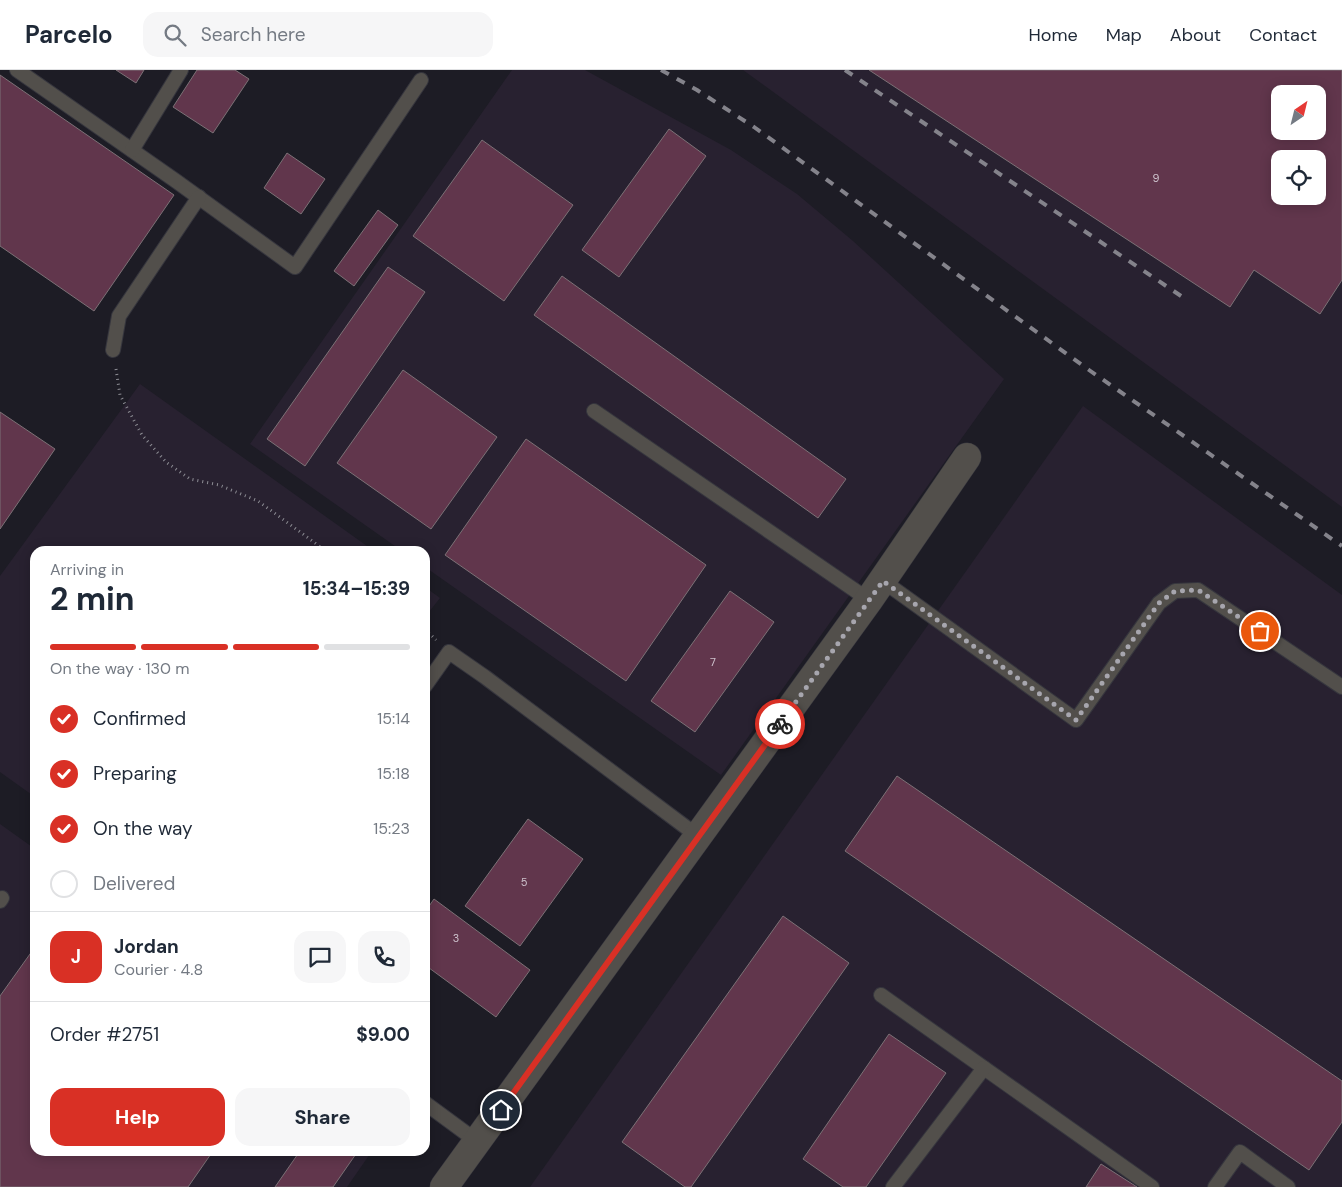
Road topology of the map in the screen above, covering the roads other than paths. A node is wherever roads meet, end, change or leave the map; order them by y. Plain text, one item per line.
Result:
1 (17, 70) edge
2 (181, 70) edge
3 (421, 80) dead end
4 (132, 150) junction
5 (199, 197) junction
6 (113, 350) road end
7 (594, 411) dead end
8 (967, 457) dead end
9 (876, 591) junction
10 (430, 679) edge
11 (1342, 687) edge
12 (699, 837) junction
13 (881, 995) dead end
14 (984, 1068) junction
15 (430, 1107) edge
16 (478, 1142) junction
17 (444, 1187) edge
18 (893, 1187) edge
19 (1152, 1187) edge
20 (1215, 1187) edge
21 (1288, 1187) edge

1 - 4 lane
2 - 4 lane
3 - 5 lane
4 - 5 lane
5 - 6 lane
7 - 9 lane
8 - 9 street
9 - 11 lane
9 - 12 street
10 - 12 lane
12 - 16 street
13 - 14 lane
14 - 18 lane
14 - 19 lane
15 - 16 lane
16 - 17 street
20 - 21 lane

